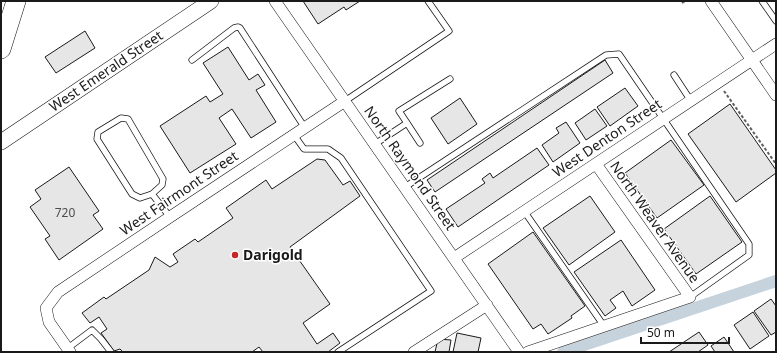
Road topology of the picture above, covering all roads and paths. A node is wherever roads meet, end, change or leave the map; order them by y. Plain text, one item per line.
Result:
1 (16, 1) edge
2 (210, 1) edge
3 (275, 1) edge
4 (428, 1) edge
5 (685, 1) edge
6 (711, 1) edge
7 (762, 1) edge
8 (682, 3) dead end
9 (776, 21) edge
10 (776, 44) edge
11 (1, 49) edge
12 (192, 60) dead end
13 (751, 60) junction
14 (674, 75) dead end
15 (450, 79) dead end
16 (724, 90) dead end
17 (776, 95) edge
18 (690, 100) junction
19 (345, 101) junction
20 (663, 119) junction
21 (407, 123) junction
22 (305, 128) junction
23 (294, 135) junction
24 (6, 138) edge
25 (420, 143) dead end
26 (375, 144) junction
27 (596, 164) junction
28 (776, 164) edge
29 (404, 187) junction
30 (152, 194) junction
31 (524, 211) junction
32 (170, 217) junction
33 (454, 258) junction
34 (690, 297) junction
35 (487, 305) junction
36 (604, 326) junction
37 (69, 350) edge
38 (111, 352) edge
39 (338, 352) edge
40 (414, 352) edge
41 (519, 352) edge
42 (528, 352) edge

1 - 11 highway
2 - 24 main road, West Emerald Street
3 - 19 street, North Raymond Street
4 - 19 lane
5 - 8 path
6 - 13 street
7 - 9 lane
10 - 13 street, West Denton Street
12 - 22 lane
13 - 17 street
13 - 18 street, West Denton Street
14 - 18 lane
15 - 21 lane
16 - 28 path
18 - 20 street, West Denton Street
19 - 22 street, West Fairmont Street
19 - 26 street, North Raymond Street
20 - 27 street, West Denton Street
20 - 29 lane
20 - 34 lane
21 - 25 lane
21 - 26 lane
22 - 23 street, West Fairmont Street
23 - 32 street, West Fairmont Street
23 - 39 lane
26 - 29 street, North Raymond Street
27 - 31 street, West Denton Street
27 - 34 street, North Weaver Avenue
29 - 33 street, North Raymond Street
30 - 30 lane
30 - 32 lane
31 - 33 street, West Denton Street
31 - 36 lane
32 - 37 street, West Fairmont Street
33 - 35 street, North Raymond Street
34 - 36 street
35 - 40 street
35 - 41 street, North Raymond Street
36 - 42 street
37 - 38 lane

